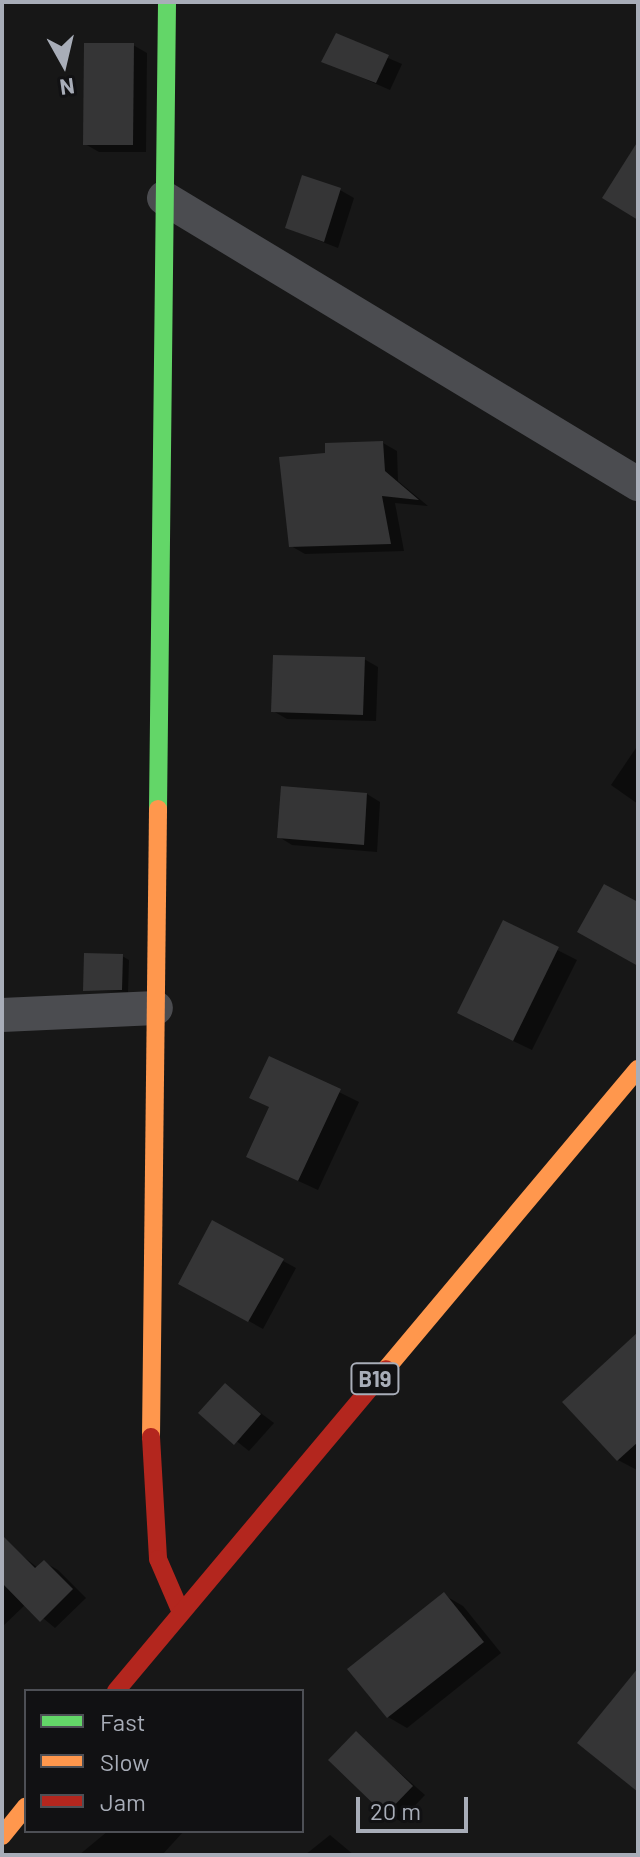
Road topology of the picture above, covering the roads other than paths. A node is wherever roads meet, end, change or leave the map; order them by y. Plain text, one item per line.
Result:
1 (167, 2) edge
2 (164, 198) junction
3 (638, 484) edge
4 (156, 1008) junction
5 (2, 1015) edge
6 (638, 1069) edge
7 (180, 1610) junction
8 (118, 1689) edge
9 (24, 1808) edge
10 (2, 1836) edge

1 - 2 street
2 - 3 street
2 - 4 street
4 - 5 street
4 - 7 street
6 - 7 street, B19
7 - 8 street, B19
9 - 10 street

